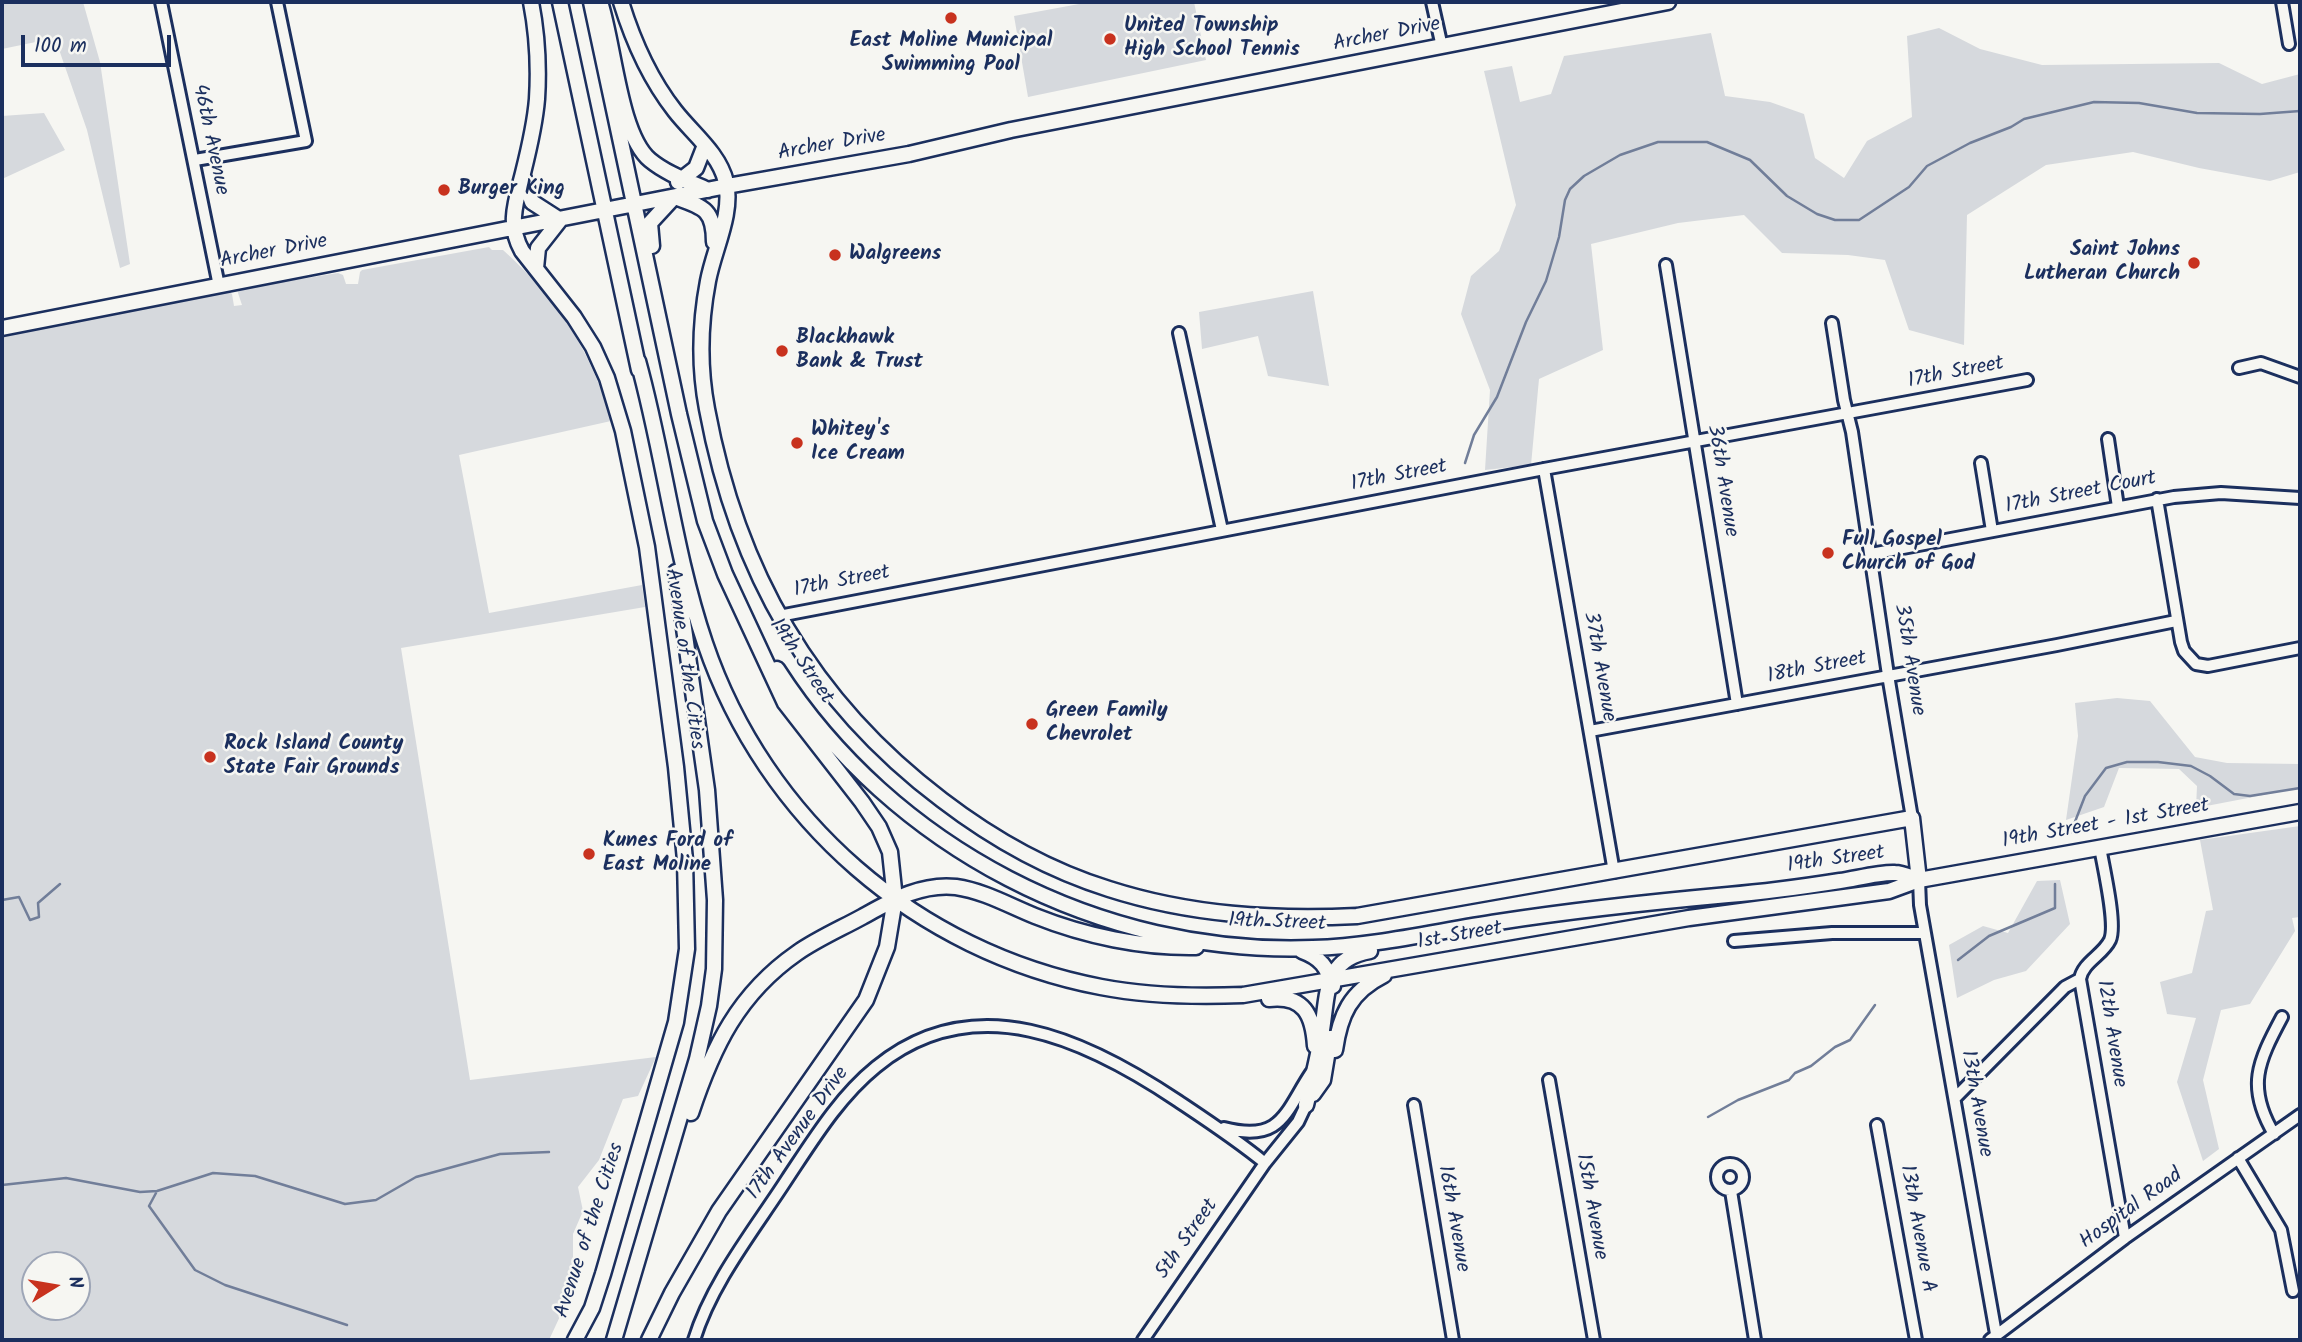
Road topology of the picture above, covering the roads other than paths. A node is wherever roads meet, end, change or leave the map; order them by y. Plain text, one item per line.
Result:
1 (161, 2) edge
2 (277, 2) edge
3 (531, 2) edge
4 (591, 2) edge
5 (600, 2) edge
6 (621, 2) edge
7 (1432, 2) edge
8 (1668, 2) edge
9 (2282, 2) edge
10 (560, 3) edge
11 (1616, 7) edge
12 (2289, 44) dead end
13 (1442, 47) junction
14 (705, 145) junction
15 (195, 160) junction
16 (523, 173) junction
17 (682, 178) junction
18 (727, 186) junction
19 (708, 190) junction
20 (667, 198) junction
21 (635, 205) junction
22 (606, 211) junction
23 (560, 220) junction
24 (514, 229) junction
25 (714, 257) junction
26 (1666, 265) dead end
27 (536, 268) junction
28 (219, 286) junction
29 (1832, 323) dead end
30 (2, 328) edge
31 (1179, 332) dead end
32 (638, 361) junction
33 (2239, 368) dead end
34 (2300, 377) edge
35 (2027, 380) dead end
36 (1848, 414) junction
37 (2108, 439) dead end
38 (1695, 440) junction
39 (687, 450) junction
40 (1981, 463) dead end
41 (1544, 469) junction
42 (2300, 498) edge
43 (2157, 499) junction
44 (2118, 507) junction
45 (1222, 530) junction
46 (1992, 531) junction
47 (1871, 554) junction
48 (779, 615) junction
49 (2176, 621) junction
50 (749, 624) junction
51 (2300, 648) edge
52 (1888, 675) junction
53 (1737, 704) junction
54 (1590, 731) junction
55 (2300, 812) edge
56 (1912, 818) junction
57 (2100, 847) junction
58 (1614, 872) junction
59 (1919, 880) junction
60 (895, 899) junction
61 (1529, 917) junction
62 (1925, 933) junction
63 (1734, 941) dead end
64 (1257, 947) junction
65 (1294, 948) junction
66 (1393, 970) junction
67 (1062, 978) junction
68 (2080, 979) junction
69 (1331, 981) junction
70 (2282, 1017) dead end
71 (1315, 1066) junction
72 (1549, 1080) dead end
73 (1955, 1098) junction
74 (1308, 1102) junction
75 (1414, 1105) dead end
76 (2300, 1115) edge
77 (1877, 1125) dead end
78 (1215, 1126) junction
79 (2274, 1134) junction
80 (2238, 1158) junction
81 (1265, 1163) junction
82 (1731, 1191) dead end
83 (650, 1220) junction
84 (2124, 1238) junction
85 (2292, 1291) dead end
86 (1993, 1337) edge
87 (575, 1340) edge
88 (614, 1340) edge
89 (649, 1340) edge
90 (694, 1340) edge
91 (1143, 1340) edge
92 (1453, 1340) edge
93 (1594, 1340) edge
94 (1755, 1340) edge
95 (1916, 1340) edge

1 - 15 street, 46th Avenue
2 - 15 street
3 - 16 main road
4 - 21 main road
5 - 17 main road
6 - 14 main road
7 - 13 street
8 - 11 main road, Archer Drive
9 - 12 street
10 - 22 main road, Avenue of the Cities
11 - 13 main road, Archer Drive
13 - 18 main road, Archer Drive
14 - 17 main road
14 - 18 main road
15 - 28 street, 46th Avenue
16 - 23 main road
16 - 24 main road
17 - 19 main road
17 - 20 main road
18 - 19 main road, Archer Drive
18 - 25 main road
19 - 20 main road, Archer Drive
20 - 21 main road, Archer Drive
20 - 25 main road
20 - 39 main road
21 - 22 main road, Archer Drive
21 - 39 main road
22 - 23 main road, Archer Drive
22 - 32 main road, Avenue of the Cities
23 - 24 main road, Archer Drive
23 - 27 main road
24 - 27 main road, Avenue of the Cities
24 - 28 main road, Archer Drive
25 - 48 main road
26 - 38 street, 36th Avenue
27 - 87 main road, Avenue of the Cities
28 - 30 main road, Archer Drive
29 - 36 street, 35th Avenue
31 - 45 street
32 - 60 main road
32 - 83 main road, Avenue of the Cities
33 - 34 street
35 - 36 street, 17th Street
36 - 38 street, 17th Street
36 - 47 street, 35th Avenue
37 - 44 street
38 - 41 street, 17th Street
38 - 53 street, 36th Avenue
39 - 50 main road
40 - 46 street
41 - 45 street, 17th Street
41 - 54 street, 37th Avenue
42 - 43 street, 17th Street Court
43 - 44 street, 17th Street Court
43 - 49 street
44 - 46 street, 17th Street Court
45 - 48 street, 17th Street
46 - 47 street, 17th Street Court
47 - 52 street, 35th Avenue
48 - 58 main road, 19th Street
49 - 51 street
49 - 52 street, 18th Street
50 - 60 main road
50 - 64 main road, 19th Street
52 - 53 street, 18th Street
52 - 56 street, 35th Avenue
53 - 54 street, 18th Street
54 - 58 street, 37th Avenue
55 - 57 main road, 19th Street - 1st Street
56 - 58 main road, 19th Street
56 - 59 main road, 35th Avenue
57 - 59 main road, 19th Street - 1st Street
57 - 68 street, 12th Avenue
59 - 61 main road, 19th Street
59 - 62 street, 13th Avenue
59 - 66 main road, 1st Street
60 - 64 main road, Avenue of the Cities
60 - 67 main road, 1st Street
60 - 83 main road, Avenue of the Cities
60 - 89 main road
61 - 65 main road, 19th Street
61 - 69 main road
62 - 63 street
62 - 73 street, 13th Avenue
64 - 65 main road, 19th Street
65 - 69 main road
66 - 69 main road, 1st Street
66 - 74 main road
67 - 69 main road, 1st Street
67 - 71 main road
68 - 73 street
68 - 84 street, 12th Avenue
69 - 71 main road
69 - 74 main road
70 - 79 street
71 - 74 main road
71 - 78 street
72 - 93 street, 15th Avenue
73 - 86 street, 13th Avenue
74 - 81 street
75 - 92 street, 16th Avenue
76 - 79 street, Hospital Road
77 - 95 street, 13th Avenue A
78 - 81 street, 17th Avenue Drive
78 - 90 street, 17th Avenue Drive
79 - 80 street, Hospital Road
80 - 84 street, Hospital Road
80 - 85 street
81 - 91 street, 5th Street
82 - 94 street
83 - 88 main road, Avenue of the Cities
84 - 86 street, Hospital Road

